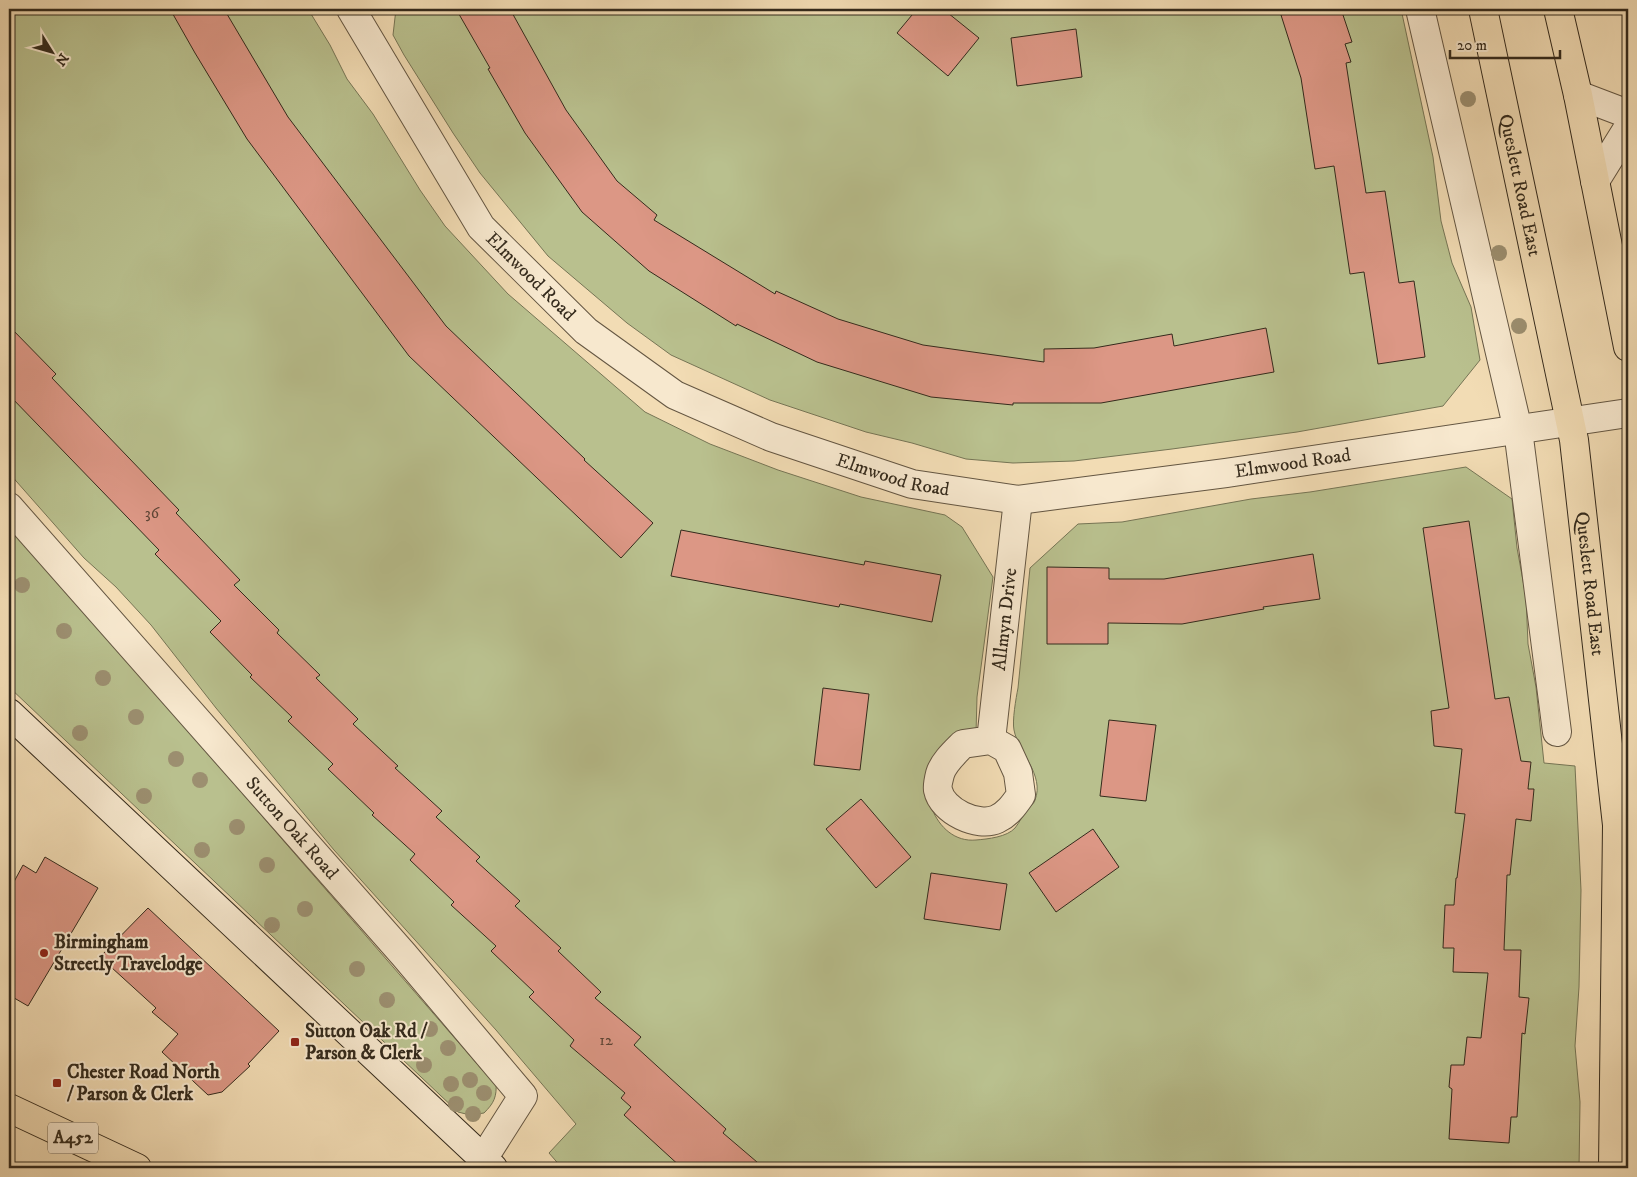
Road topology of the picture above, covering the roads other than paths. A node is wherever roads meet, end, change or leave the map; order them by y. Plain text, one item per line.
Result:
1 (351, 9) edge
2 (1420, 9) edge
3 (1483, 9) edge
4 (1558, 9) edge
5 (1578, 95) junction
6 (1628, 114) edge
7 (1628, 128) edge
8 (1595, 181) junction
9 (1628, 348) edge
10 (1628, 413) edge
11 (1570, 422) junction
12 (1518, 430) junction
13 (1018, 500) junction
14 (9, 507) edge
15 (9, 713) edge
16 (1557, 732) dead end
17 (991, 740) dead end
18 (9, 1108) edge
19 (488, 1164) edge
20 (137, 1168) edge
21 (1613, 1168) edge

1 - 13 street, Elmwood Road
2 - 12 street
3 - 11 highway, Queslett Road East
4 - 5 highway
5 - 6 street
5 - 8 highway
7 - 8 street
8 - 9 highway
10 - 11 street, Elmwood Road
11 - 12 street, Elmwood Road
11 - 21 highway, Queslett Road East
12 - 13 street, Elmwood Road
12 - 16 street
13 - 17 street, Allmyn Drive
14 - 19 street, Sutton Oak Road
15 - 19 street, Sutton Oak Road
18 - 20 highway, A452

